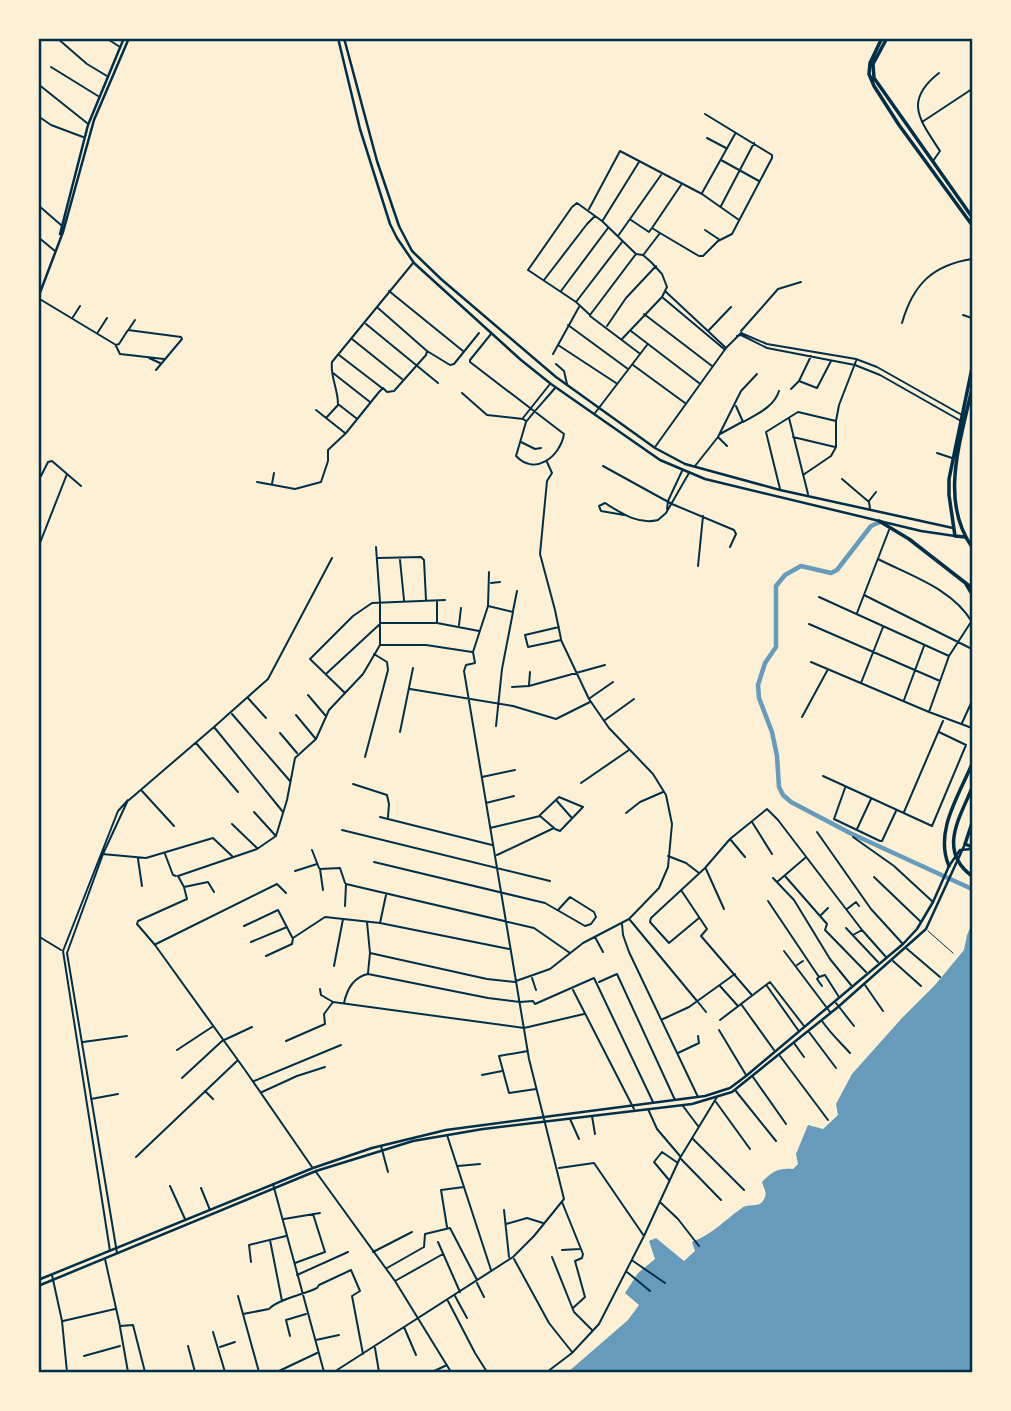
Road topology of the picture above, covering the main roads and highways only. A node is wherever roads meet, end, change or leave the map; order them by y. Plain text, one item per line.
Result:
1 (338, 38) edge
2 (344, 38) edge
3 (885, 38) edge
4 (124, 39) edge
5 (109, 77) junction
6 (83, 148) junction
7 (377, 161) junction
8 (370, 163) junction
9 (972, 217) edge
10 (972, 225) edge
11 (60, 237) junction
12 (38, 298) edge
13 (972, 368) edge
14 (972, 388) edge
15 (964, 416) junction
16 (963, 422) junction
17 (850, 505) junction
18 (848, 512) junction
19 (879, 521) junction
20 (960, 526) junction
21 (953, 528) junction
22 (955, 536) junction
23 (965, 537) junction
24 (972, 547) edge
25 (965, 582) junction
26 (972, 588) edge
27 (972, 594) edge
28 (972, 764) edge
29 (972, 788) edge
30 (972, 823) edge
31 (965, 844) junction
32 (972, 848) edge
33 (963, 849) junction
34 (949, 866) junction
35 (972, 876) edge
36 (774, 1052) junction
37 (778, 1057) junction
38 (734, 1088) junction
39 (717, 1097) junction
40 (634, 1108) junction
41 (545, 1119) junction
42 (421, 1138) junction
43 (252, 1195) junction
44 (191, 1217) junction
45 (193, 1223) junction
46 (170, 1226) junction
47 (172, 1231) junction
48 (116, 1251) junction
49 (104, 1256) junction
50 (38, 1280) edge
51 (38, 1286) edge

1 - 8 main road
2 - 7 main road
3 - 9 highway
3 - 10 highway
4 - 5 main road
5 - 6 main road
5 - 6 main road
6 - 11 main road
6 - 11 main road
7 - 8 main road
7 - 17 main road
8 - 18 main road
11 - 12 main road
13 - 15 highway
14 - 15 highway
15 - 16 highway
16 - 20 highway
16 - 21 highway
17 - 18 main road
17 - 21 main road
18 - 19 main road
19 - 22 main road
19 - 25 highway
20 - 21 highway
20 - 23 highway
21 - 22 highway
22 - 23 highway
23 - 24 highway
25 - 26 highway
25 - 27 highway
28 - 34 highway
29 - 35 highway
30 - 31 highway
31 - 32 highway
31 - 33 main road
32 - 33 main road
33 - 34 main road
33 - 37 main road
34 - 36 main road
36 - 37 main road
36 - 38 main road
37 - 38 main road
38 - 39 main road
39 - 40 main road
39 - 40 main road
40 - 41 main road
41 - 42 main road
41 - 42 main road
42 - 43 main road
43 - 44 main road
43 - 45 main road
44 - 45 main road
44 - 46 main road
45 - 47 main road
46 - 47 main road
46 - 48 main road
47 - 48 main road
48 - 49 main road
49 - 50 main road
49 - 51 main road

